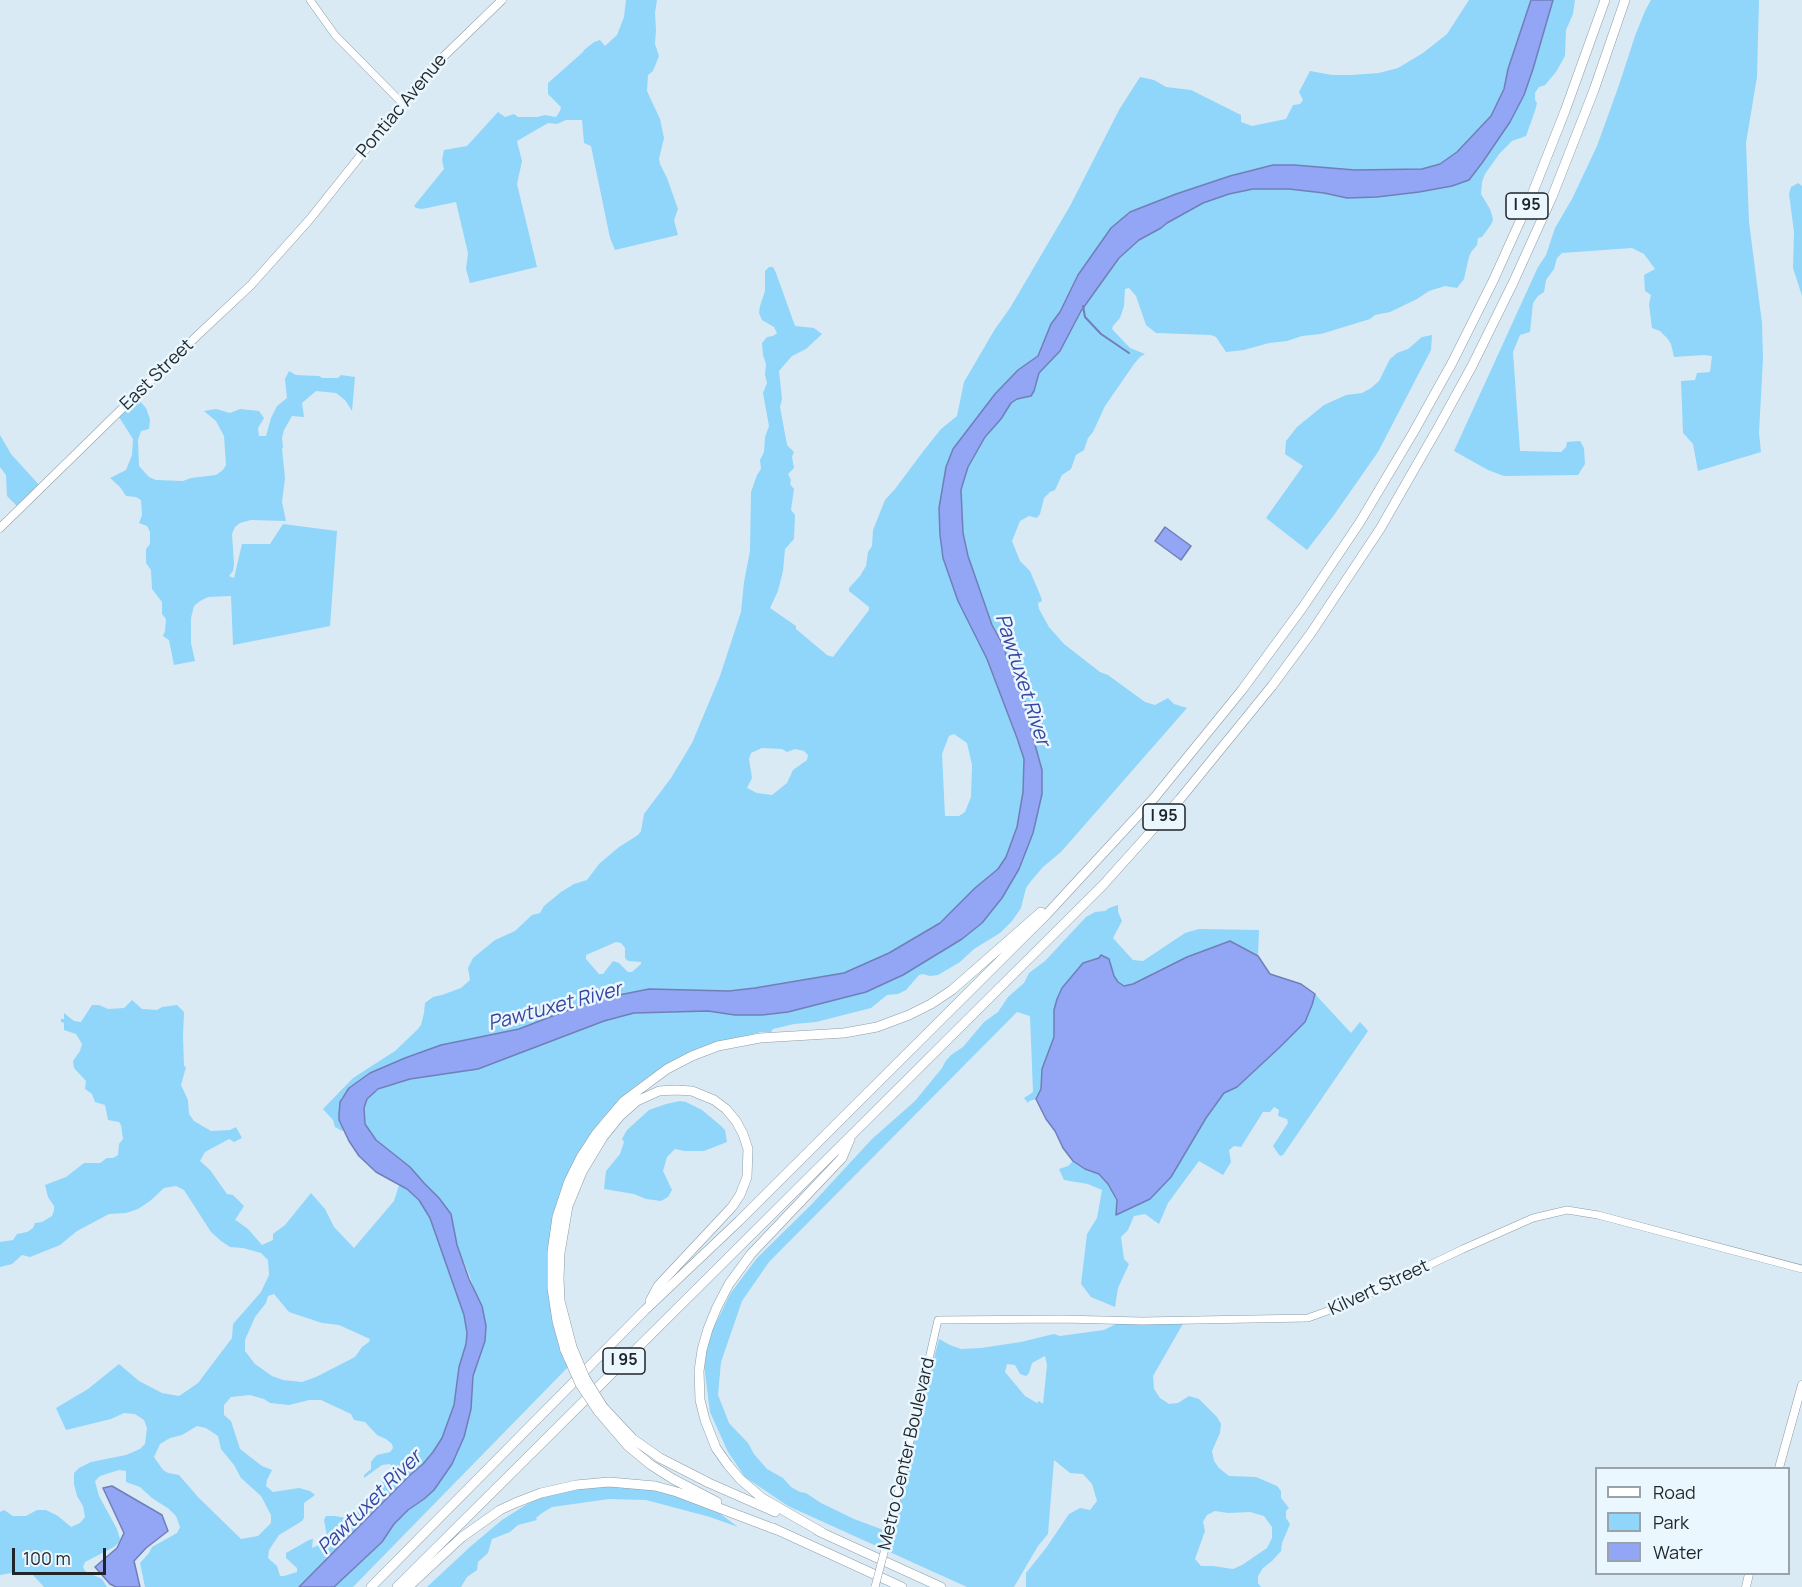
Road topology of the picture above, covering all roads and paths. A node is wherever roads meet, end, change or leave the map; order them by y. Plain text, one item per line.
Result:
1 (310, 0) edge
2 (502, 0) edge
3 (1605, 0) edge
4 (1625, 0) edge
5 (402, 103) junction
6 (310, 219) joint
7 (0, 528) edge
8 (1086, 873) junction
9 (851, 1135) junction
10 (1802, 1269) edge
11 (645, 1310) junction
12 (938, 1320) joint
13 (568, 1348) junction
14 (1802, 1385) edge
15 (600, 1409) junction
16 (1779, 1467) edge
17 (777, 1530) junction
18 (823, 1533) junction
19 (371, 1587) edge
20 (398, 1587) edge
21 (408, 1587) edge
22 (875, 1587) edge
23 (902, 1587) edge
24 (941, 1587) edge

1 - 5 street
2 - 5 main road, Pontiac Avenue
3 - 8 highway, I 95
4 - 9 highway, I 95
5 - 6 main road, Pontiac Avenue
6 - 7 main road, East Street
8 - 11 highway, I 95
8 - 13 highway
9 - 18 highway
9 - 20 highway, I 95
10 - 12 street, Kilvert Street
11 - 13 highway
11 - 19 highway, I 95
12 - 22 street, Metro Center Boulevard, bridge
13 - 15 highway, bridge
14 - 16 main road
15 - 17 highway
15 - 18 highway
17 - 21 highway
17 - 23 highway
18 - 24 highway

